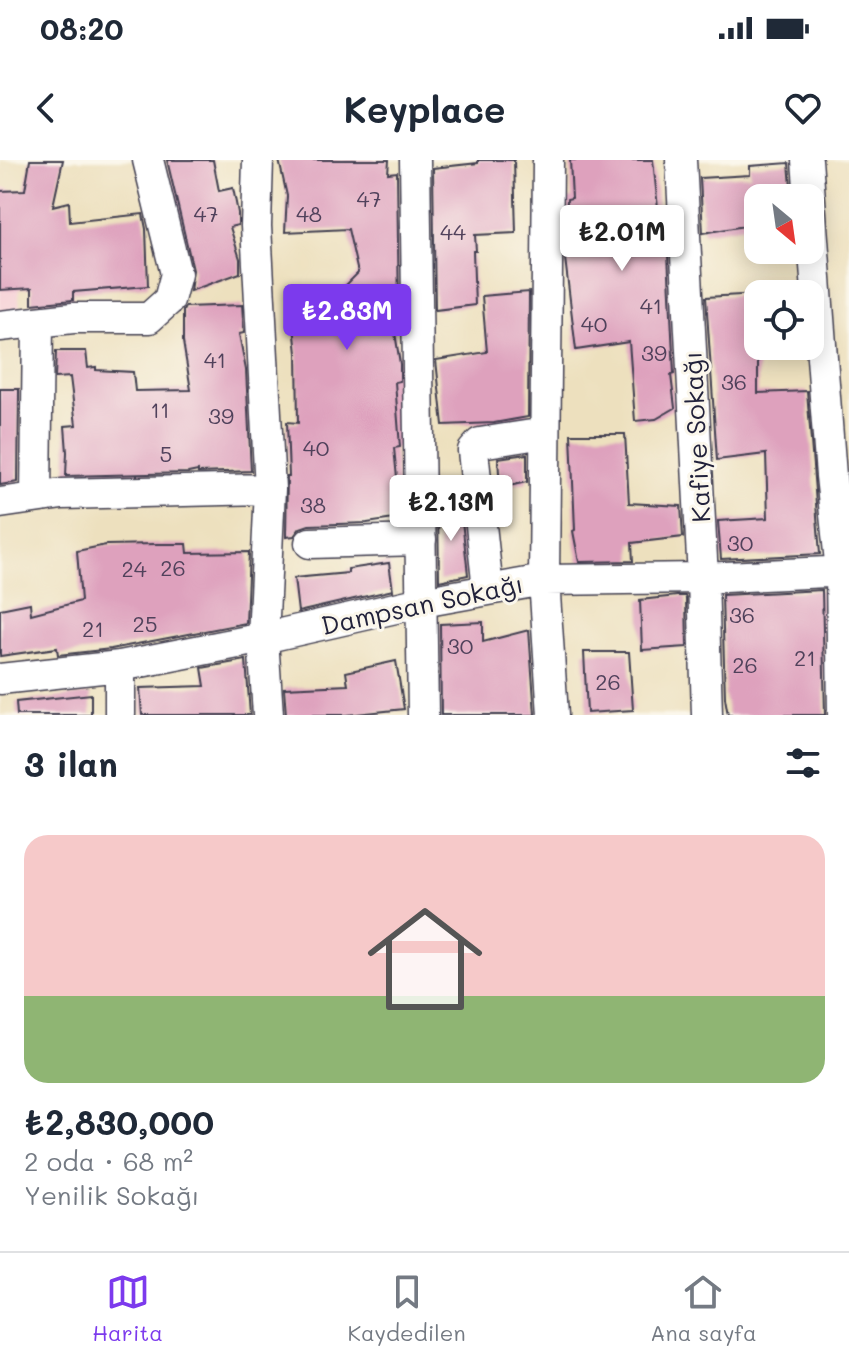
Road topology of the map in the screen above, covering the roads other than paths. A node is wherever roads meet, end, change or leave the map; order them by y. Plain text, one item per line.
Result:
1 (148, 160) edge
2 (258, 160) edge
3 (415, 160) edge
4 (548, 160) edge
5 (681, 160) edge
6 (807, 160) edge
7 (38, 323) junction
8 (0, 326) edge
9 (545, 433) junction
10 (270, 489) junction
11 (36, 497) junction
12 (0, 503) edge
13 (421, 540) junction
14 (310, 543) dead end
15 (845, 572) edge
16 (703, 578) junction
17 (544, 580) junction
18 (488, 590) junction
19 (422, 602) junction
20 (263, 638) junction
21 (120, 666) junction
22 (0, 679) edge
23 (120, 715) edge
24 (268, 715) edge
25 (423, 715) edge
26 (553, 715) edge
27 (707, 715) edge
28 (843, 715) edge

1 - 7 street
2 - 10 street
3 - 13 street
4 - 9 street
5 - 16 street, Kafiye Sokağı
6 - 15 street
7 - 8 street
7 - 11 street
9 - 17 street
9 - 18 street
10 - 11 street
10 - 20 street
11 - 12 street
13 - 14 street
13 - 19 street
15 - 16 street, Dampsan Sokağı
15 - 28 street
16 - 17 street, Dampsan Sokağı
16 - 27 street, Kafiye Sokağı
17 - 18 street, Dampsan Sokağı
17 - 26 street
18 - 19 street, Dampsan Sokağı
19 - 20 street, Dampsan Sokağı
19 - 25 street
20 - 21 street, Dampsan Sokağı
20 - 24 street
21 - 22 street, Dampsan Sokağı
21 - 23 street

